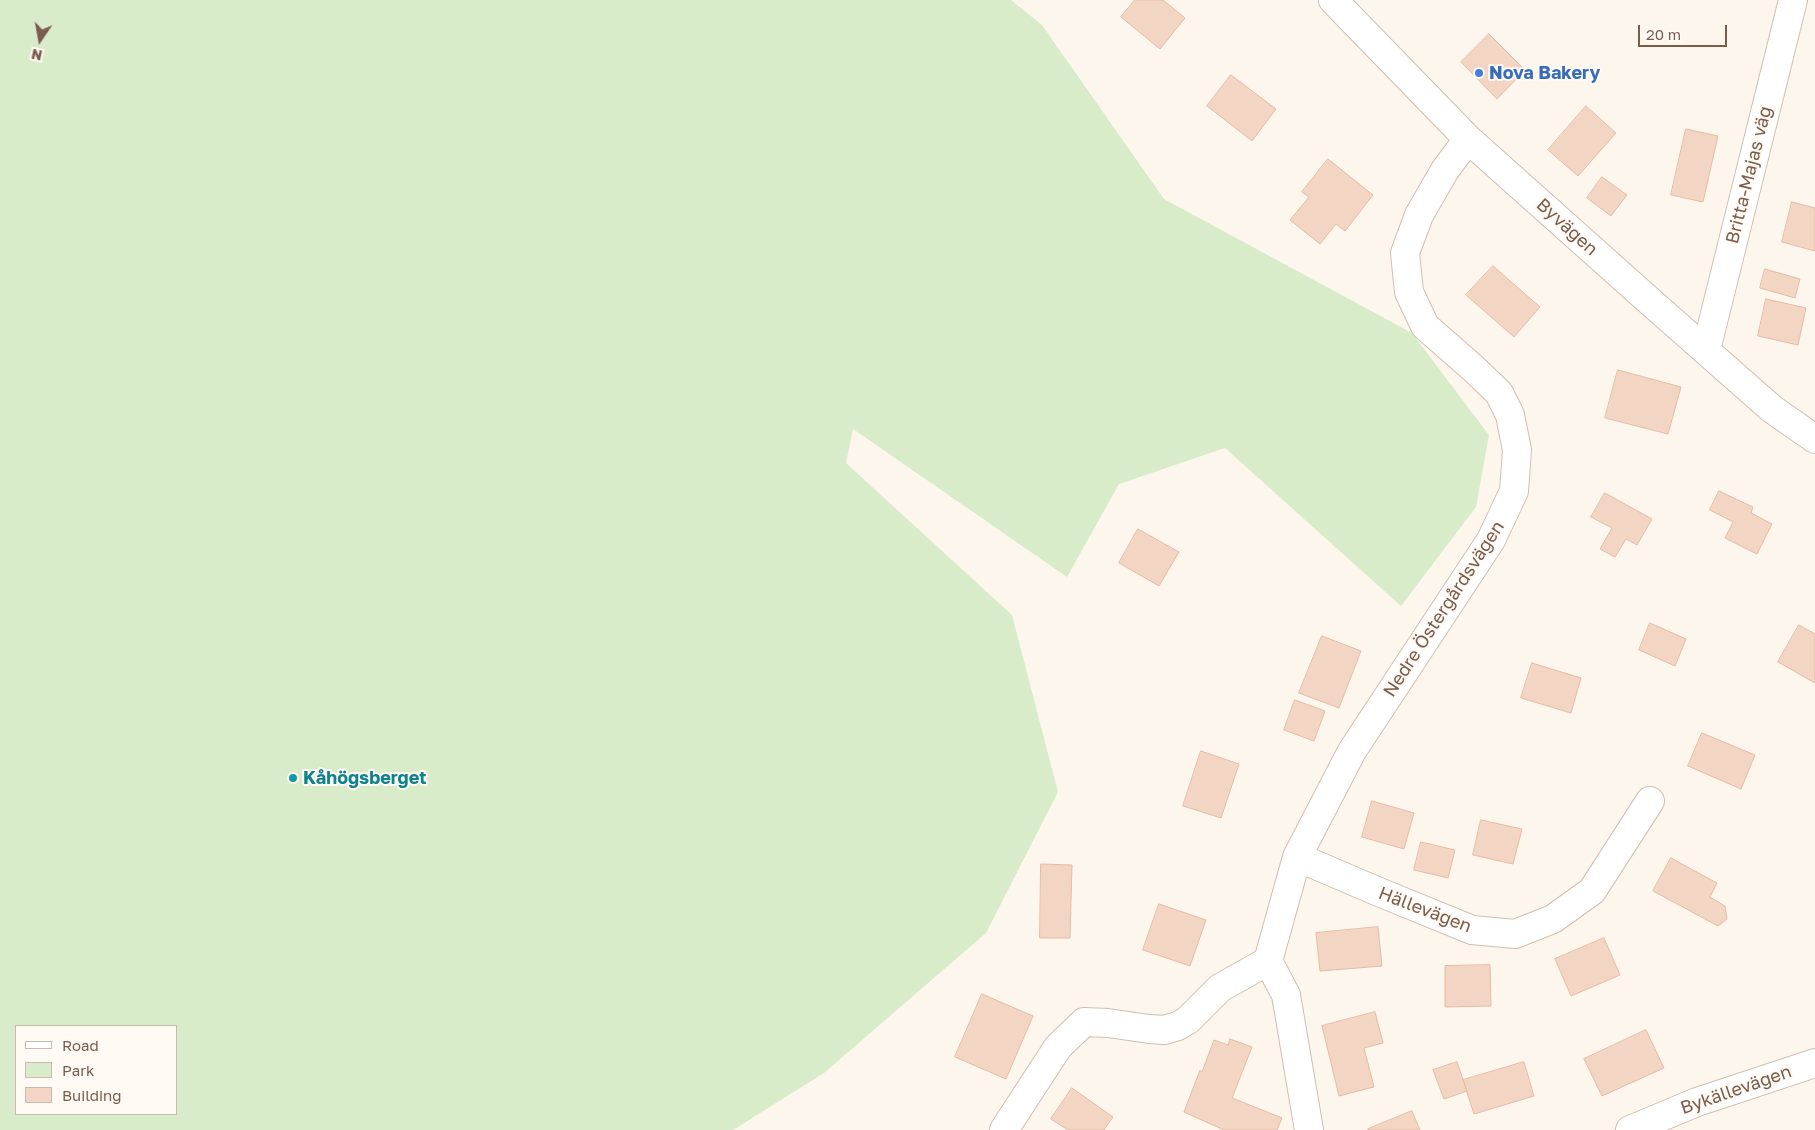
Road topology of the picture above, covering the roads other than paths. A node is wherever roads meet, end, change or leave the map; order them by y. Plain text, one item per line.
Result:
1 (1332, 0) edge
2 (1793, 0) edge
3 (1468, 139) junction
4 (1706, 350) junction
5 (1815, 439) edge
6 (1650, 801) dead end
7 (1296, 857) junction
8 (1268, 961) junction
9 (1815, 1063) edge
10 (1004, 1130) edge
11 (1309, 1130) edge
12 (1630, 1130) edge

1 - 3 street, Byvägen
2 - 4 street, Britta-Majas väg
3 - 4 street, Byvägen
3 - 7 street, Nedre Östergårdsvägen
4 - 5 street, Byvägen
6 - 7 street, Hällevägen
7 - 8 street, Nedre Östergårdsvägen
8 - 10 street
8 - 11 street
9 - 12 street, Bykällevägen

